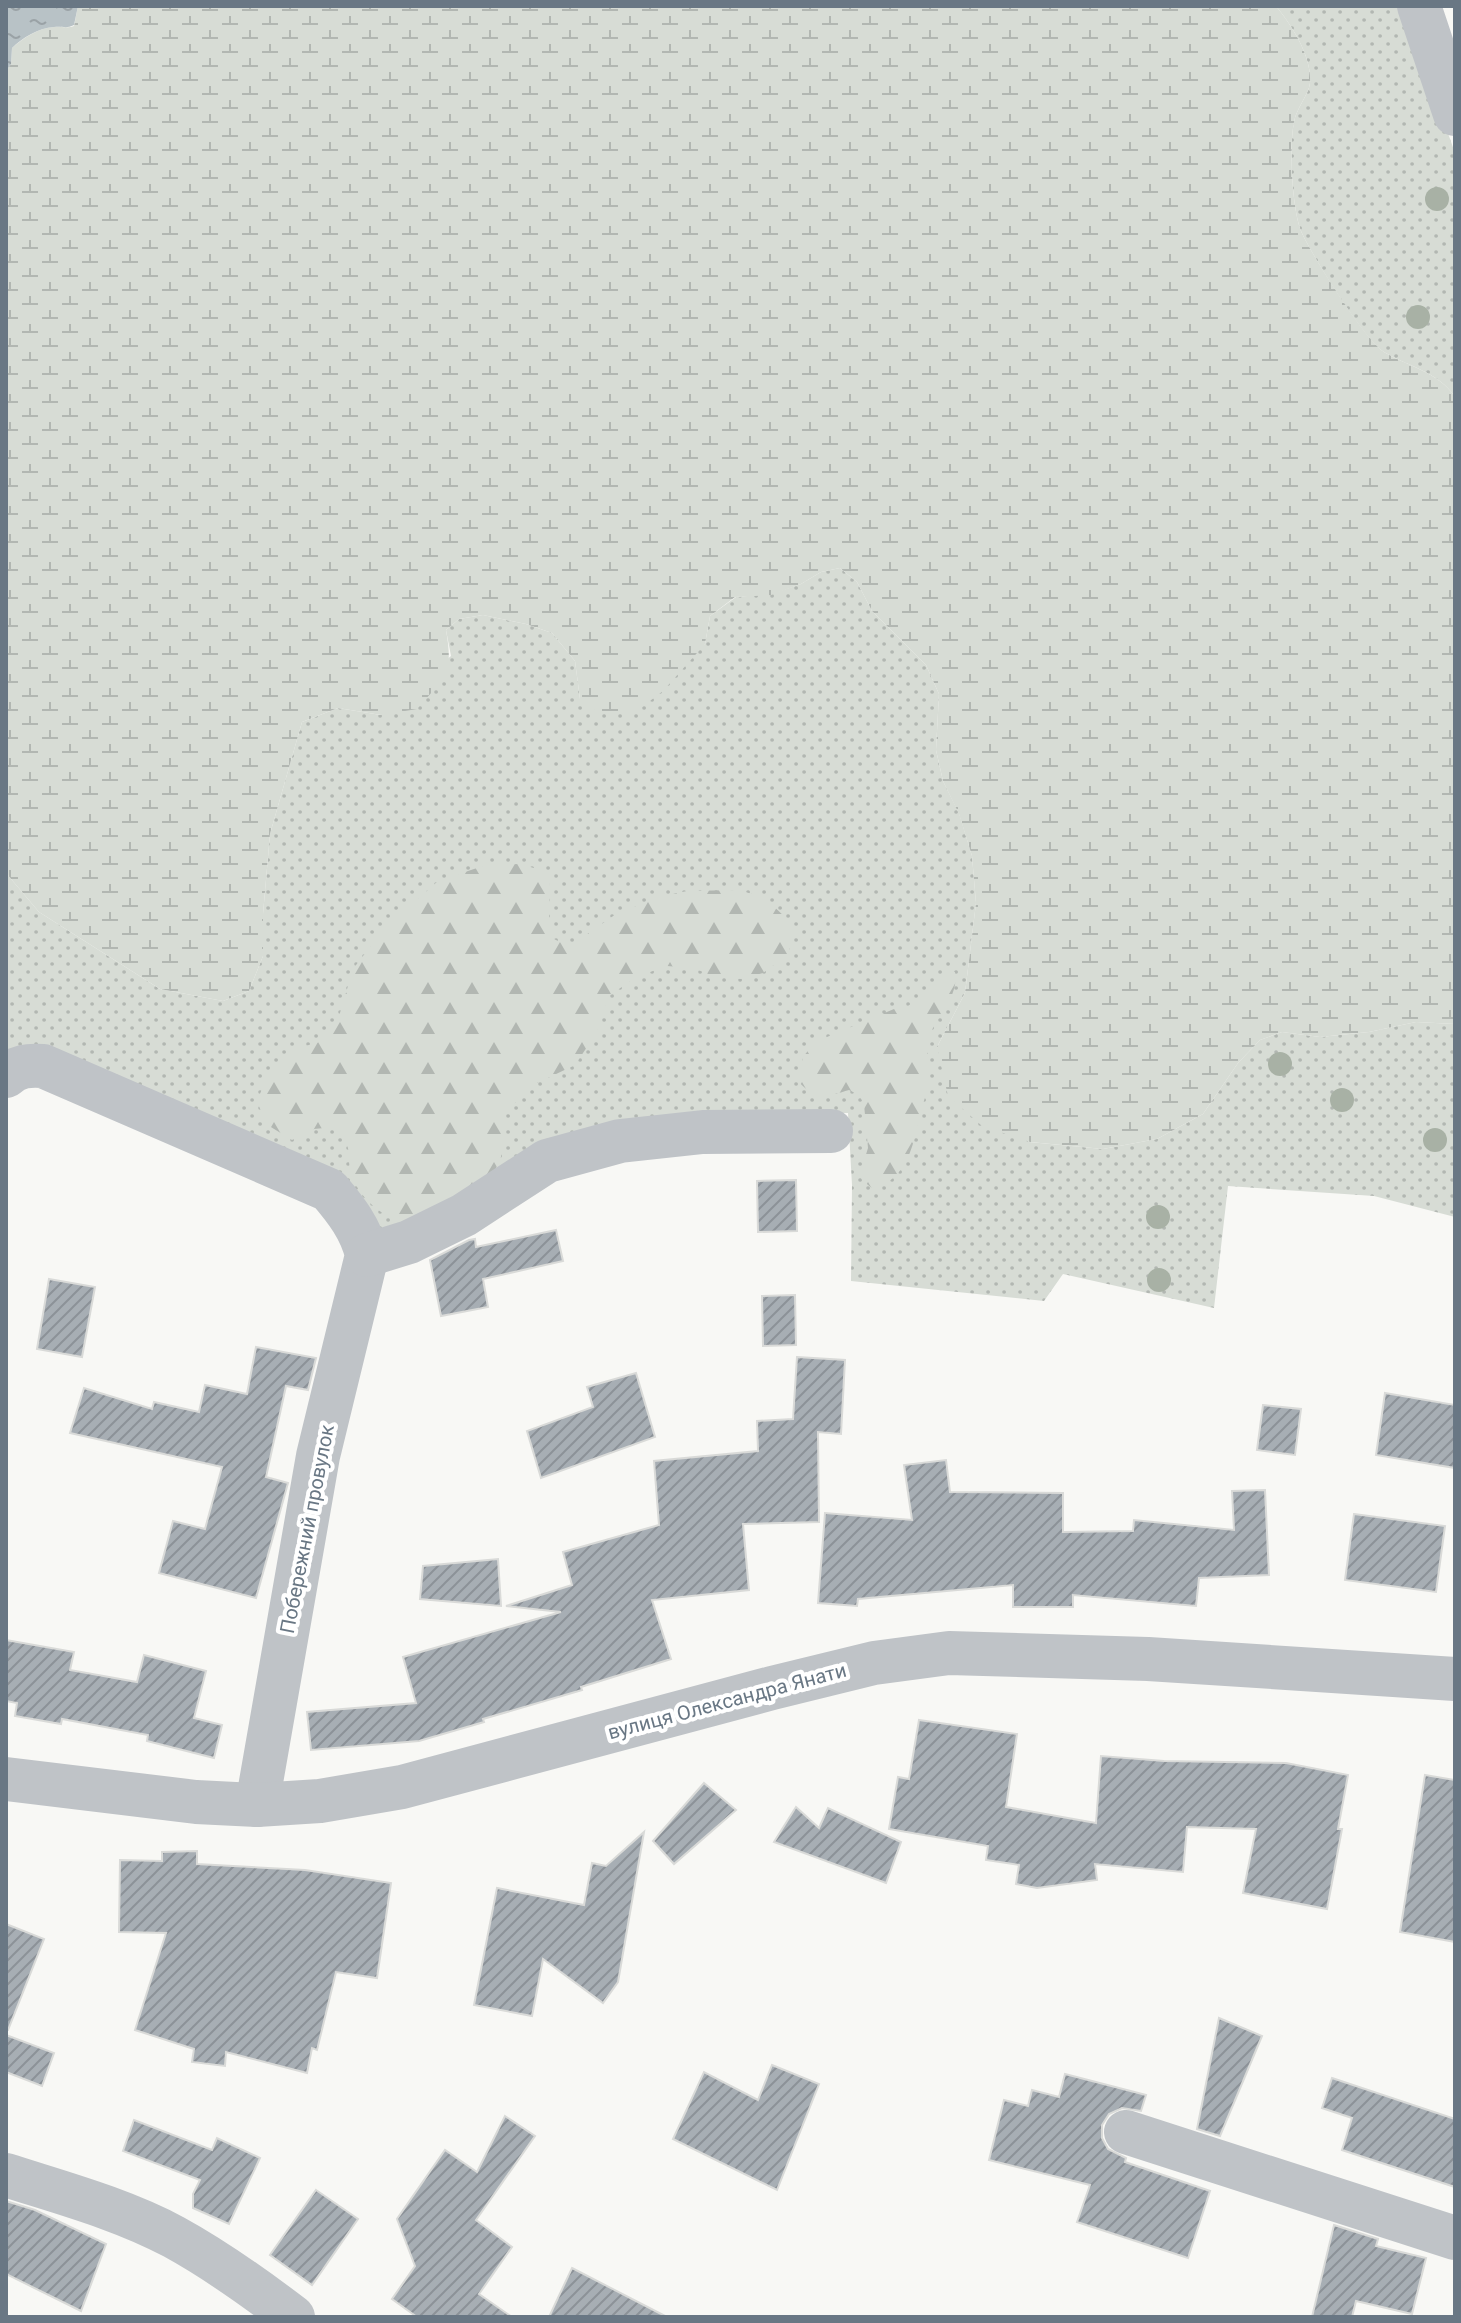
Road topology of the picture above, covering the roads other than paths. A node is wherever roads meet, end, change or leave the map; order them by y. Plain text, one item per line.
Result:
1 (1419, 6) edge
2 (1455, 114) edge
3 (6, 1076) edge
4 (831, 1131) dead end
5 (367, 1255) junction
6 (1455, 1679) edge
7 (6, 1779) edge
8 (257, 1805) junction
9 (1126, 2132) dead end
10 (6, 2175) edge
11 (1455, 2238) edge
12 (293, 2317) edge

1 - 2 street
3 - 5 street
4 - 5 street
5 - 8 street, Побережний провулок
6 - 8 street, вулиця Олександра Янати
7 - 8 street, вулиця Олександра Янати
9 - 11 street
10 - 12 street

